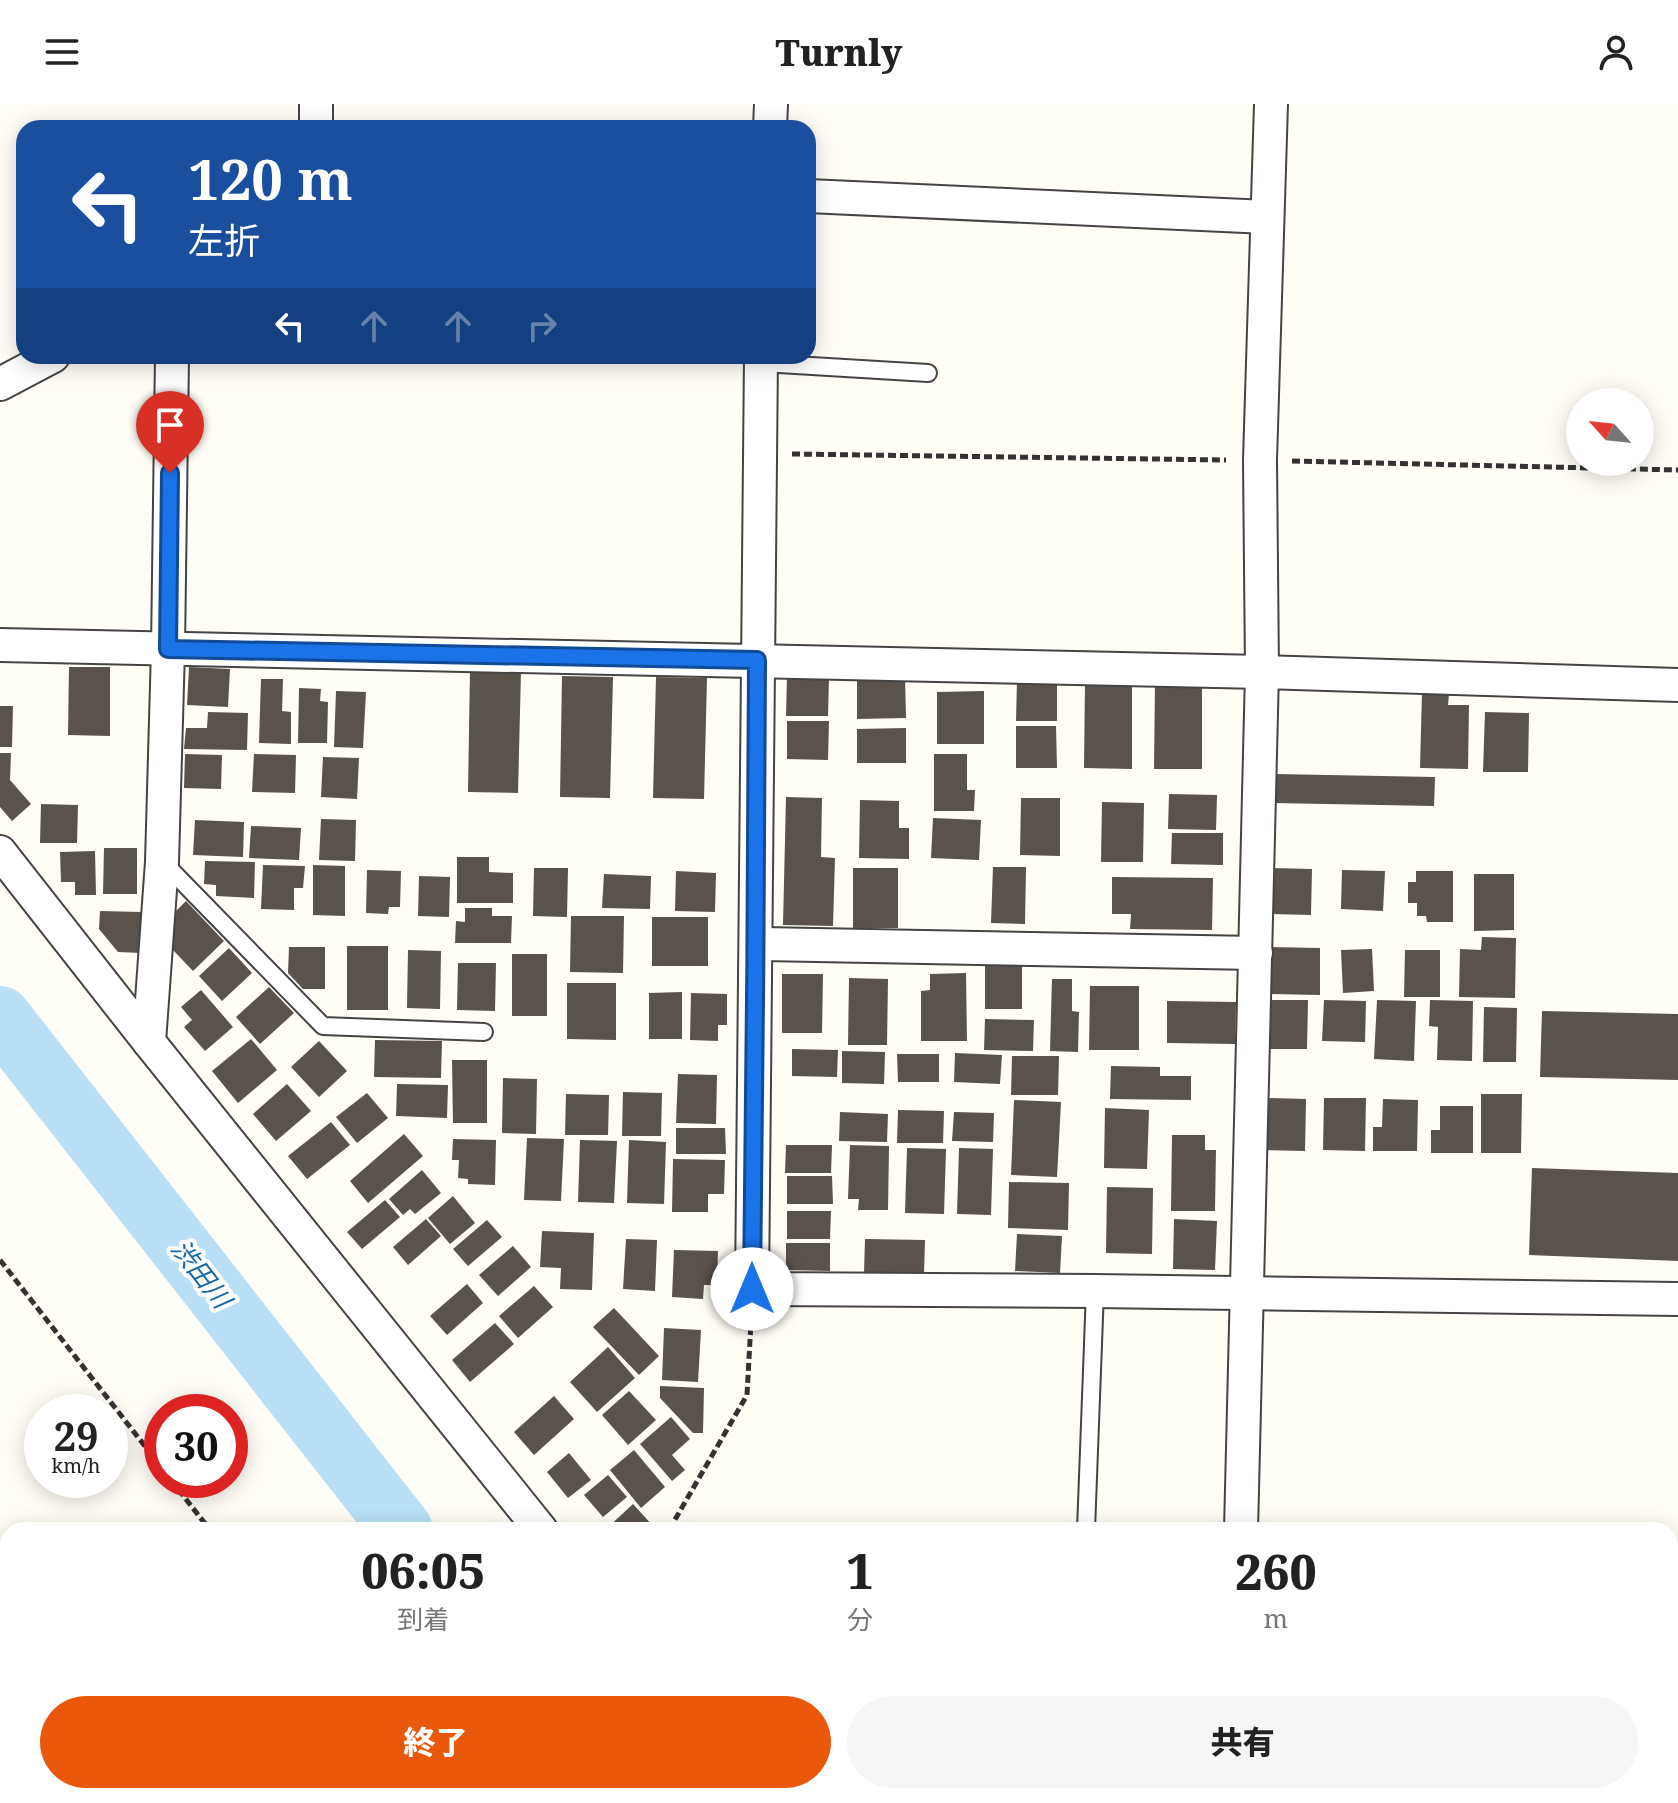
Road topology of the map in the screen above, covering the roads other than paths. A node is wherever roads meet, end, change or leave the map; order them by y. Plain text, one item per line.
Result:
1 (1271, 104) edge
2 (816, 196) edge
3 (1267, 217) junction
4 (38, 364) edge
5 (172, 364) edge
6 (761, 364) edge
7 (812, 364) edge
8 (928, 373) dead end
9 (0, 384) edge
10 (0, 645) edge
11 (168, 649) junction
12 (757, 660) junction
13 (1262, 672) junction
14 (1678, 685) edge
15 (0, 852) edge
16 (162, 862) junction
17 (757, 944) junction
18 (1256, 953) junction
19 (484, 1032) dead end
20 (149, 1042) junction
21 (1095, 1291) junction
22 (1249, 1294) junction
23 (1678, 1299) edge
24 (535, 1522) edge
25 (1086, 1522) edge
26 (1241, 1522) edge

1 - 3 street
2 - 3 street
3 - 13 street
4 - 9 street
5 - 11 street
6 - 12 street
7 - 8 lane
10 - 11 street
11 - 12 street
11 - 16 street
12 - 13 street
12 - 17 street
13 - 14 street
13 - 18 street
15 - 20 street
16 - 19 lane
16 - 20 street
17 - 18 street
17 - 21 street
18 - 22 street
20 - 24 street
21 - 22 street
21 - 25 lane
22 - 23 street
22 - 26 street

